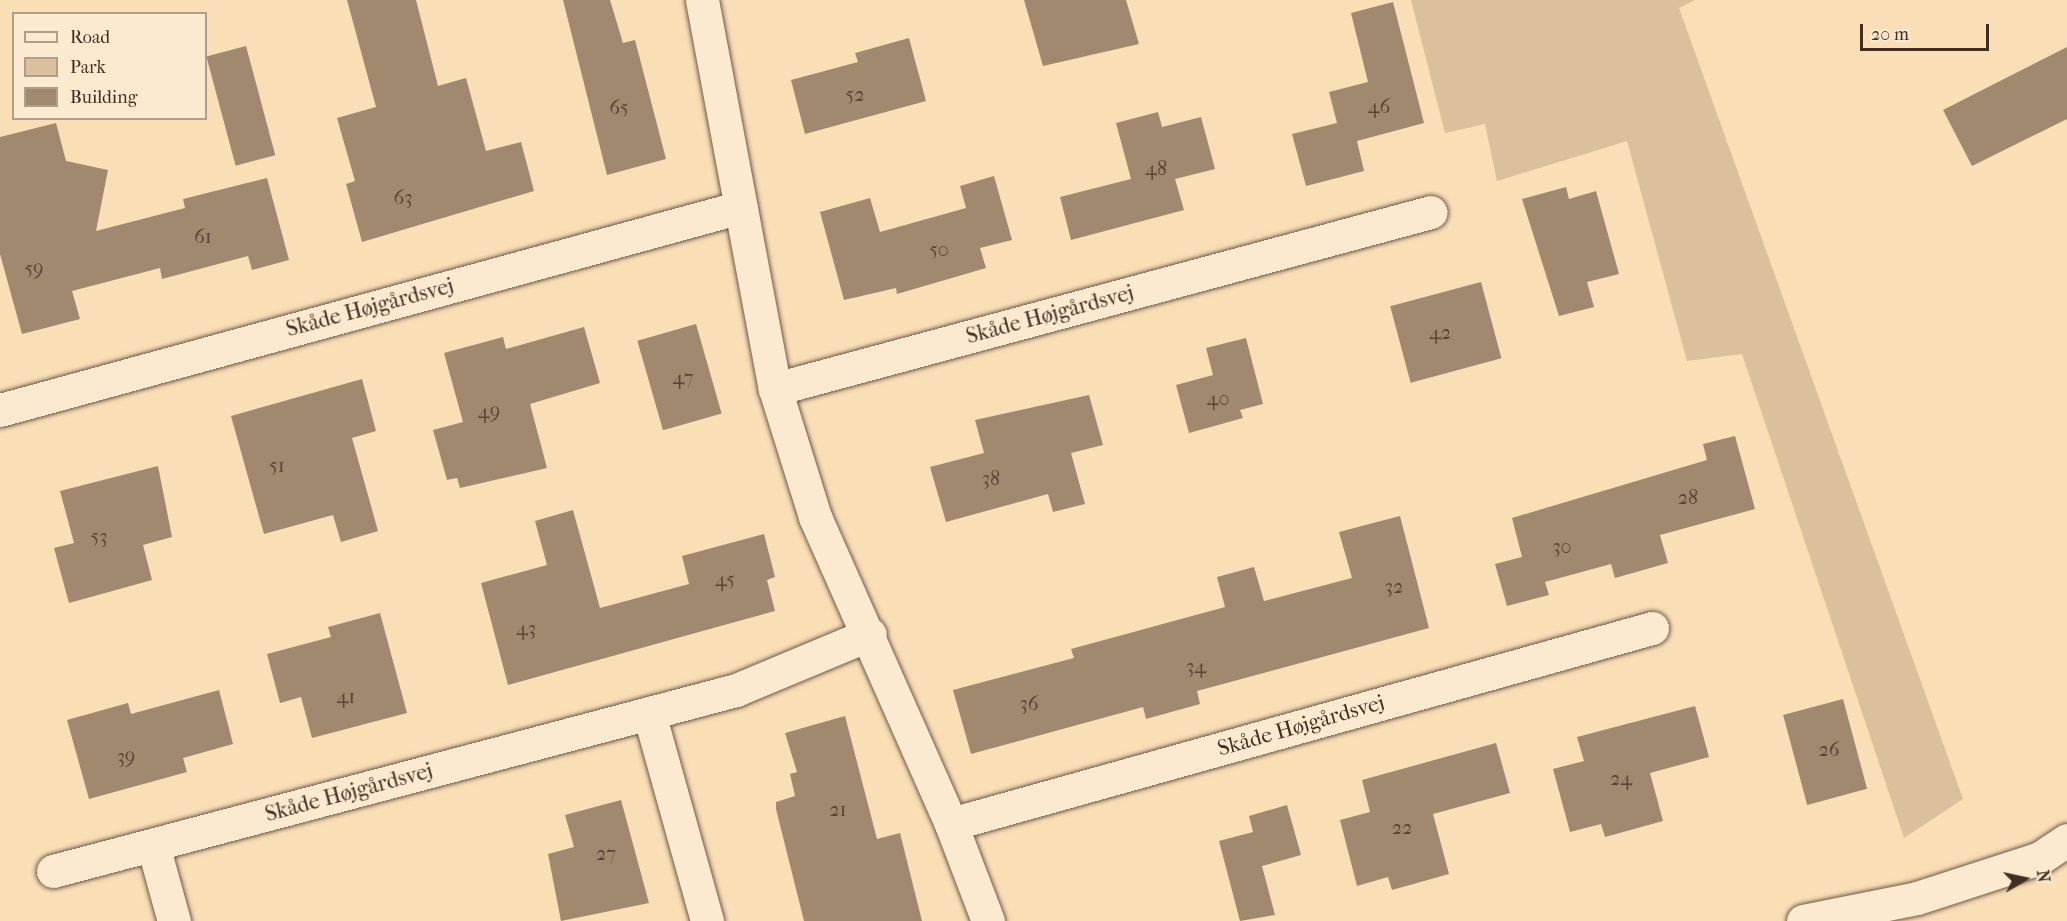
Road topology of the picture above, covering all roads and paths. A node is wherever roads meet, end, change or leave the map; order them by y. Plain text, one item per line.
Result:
1 (702, 0) edge
2 (741, 207) junction
3 (1431, 212) dead end
4 (775, 389) junction
5 (0, 410) edge
6 (1652, 628) dead end
7 (870, 634) junction
8 (649, 713) junction
9 (951, 824) junction
10 (2067, 840) edge
11 (153, 845) junction
12 (53, 871) dead end
13 (174, 921) edge
14 (707, 921) edge
15 (988, 921) edge
16 (1803, 921) edge

1 - 2 street
2 - 4 street
2 - 5 street, Skåde Højgårdsvej
3 - 4 street, Skåde Højgårdsvej
4 - 7 street
6 - 9 street, Skåde Højgårdsvej
7 - 8 street, Skåde Højgårdsvej
7 - 9 street
8 - 11 street, Skåde Højgårdsvej
8 - 14 street
9 - 15 street
10 - 16 street
11 - 12 street, Skåde Højgårdsvej
11 - 13 street

